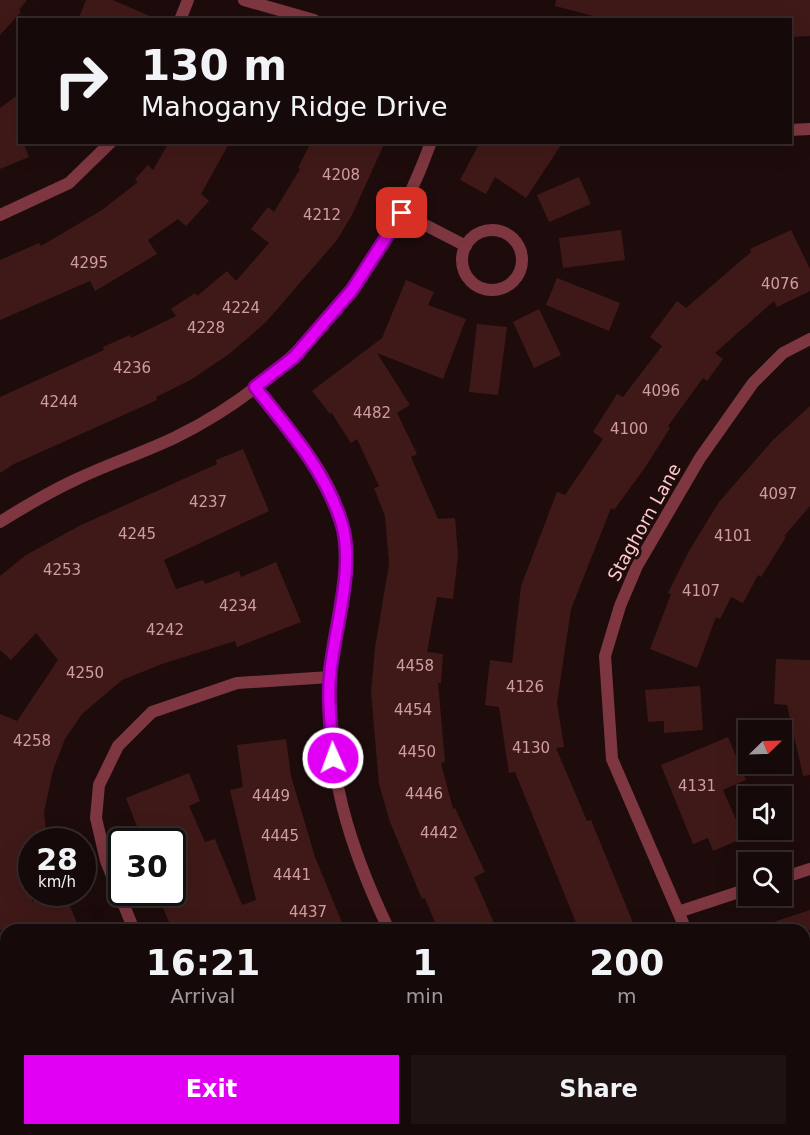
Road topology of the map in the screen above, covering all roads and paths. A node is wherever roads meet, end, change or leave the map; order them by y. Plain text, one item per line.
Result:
1 (188, 0) edge
2 (244, 0) edge
3 (181, 18) edge
4 (307, 18) edge
5 (810, 129) edge
6 (792, 130) edge
7 (109, 144) edge
8 (430, 144) edge
9 (402, 213) junction
10 (0, 215) edge
11 (466, 246) junction
12 (810, 339) edge
13 (255, 387) junction
14 (0, 522) edge
15 (330, 677) junction
16 (810, 869) edge
17 (792, 875) edge
18 (738, 892) edge
19 (678, 912) junction
20 (132, 924) edge
21 (386, 924) edge
22 (683, 924) edge

1 - 3 street
2 - 4 street
5 - 6 street
7 - 10 street
8 - 9 street
9 - 11 street
9 - 13 street
11 - 11 street
12 - 19 street, Staghorn Lane
13 - 14 street
13 - 15 street
15 - 20 street
15 - 21 street
16 - 17 street
18 - 19 street
19 - 22 street, Staghorn Lane

